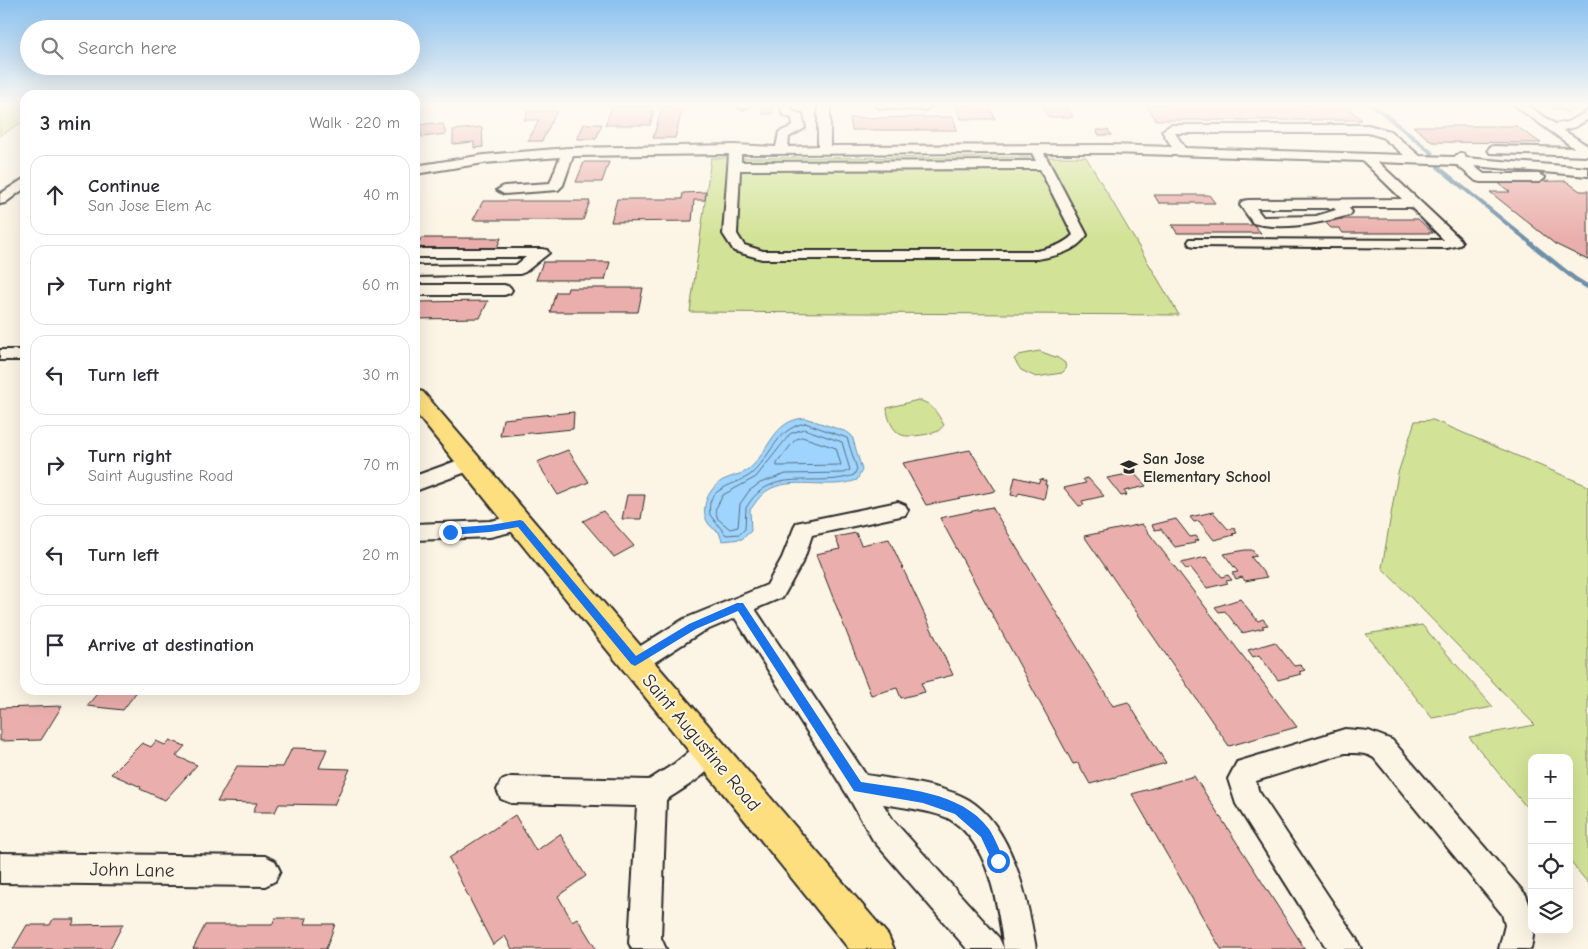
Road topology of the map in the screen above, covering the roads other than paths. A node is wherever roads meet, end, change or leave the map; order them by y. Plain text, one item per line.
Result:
1 (720, 149) edge
2 (736, 149) edge
3 (1036, 149) edge
4 (1077, 149) edge
5 (1404, 149) edge
6 (1180, 150) joint
7 (1534, 151) junction
8 (568, 152) junction
9 (1588, 152) edge
10 (1366, 157) junction
11 (1416, 159) junction
12 (1460, 161) junction
13 (1044, 165) junction
14 (734, 166) junction
15 (1551, 168) junction
16 (420, 169) edge
17 (1588, 172) edge
18 (1588, 178) edge
19 (20, 186) edge
20 (504, 190) dead end
21 (0, 200) edge
22 (1416, 203) junction
23 (1258, 220) dead end
24 (1195, 242) dead end
25 (420, 254) edge
26 (420, 271) edge
27 (420, 290) edge
28 (504, 290) dead end
29 (0, 355) edge
30 (20, 355) edge
31 (420, 403) edge
32 (470, 463) junction
33 (420, 482) edge
34 (898, 510) dead end
35 (520, 523) junction
36 (420, 532) edge
37 (740, 606) junction
38 (635, 662) junction
39 (710, 751) junction
40 (858, 787) junction
41 (511, 790) dead end
42 (652, 793) junction
43 (0, 868) edge
44 (265, 871) dead end
45 (650, 949) edge
46 (874, 949) edge
47 (988, 949) edge
48 (1020, 949) edge
49 (1345, 949) edge
50 (1515, 949) edge

1 - 8 street
2 - 14 street
3 - 13 street
4 - 6 street
5 - 11 street
6 - 10 street
7 - 9 street
7 - 12 street
7 - 15 street
8 - 16 street
8 - 20 street
10 - 11 street
10 - 22 street
11 - 12 street
12 - 15 street
12 - 18 street
13 - 14 street
13 - 14 street
15 - 17 street
19 - 21 street
22 - 23 street
22 - 24 street
25 - 26 street
27 - 28 street
29 - 30 street
31 - 32 main road, Saint Augustine Road
32 - 33 street
32 - 35 main road, Saint Augustine Road
34 - 37 street
35 - 36 street
35 - 38 main road, Saint Augustine Road
37 - 38 street
37 - 40 street
38 - 39 main road, Saint Augustine Road
39 - 42 street
39 - 46 main road, Saint Augustine Road
40 - 47 street
40 - 48 street
41 - 42 street
42 - 45 street
43 - 44 street, John Lane
49 - 50 street

